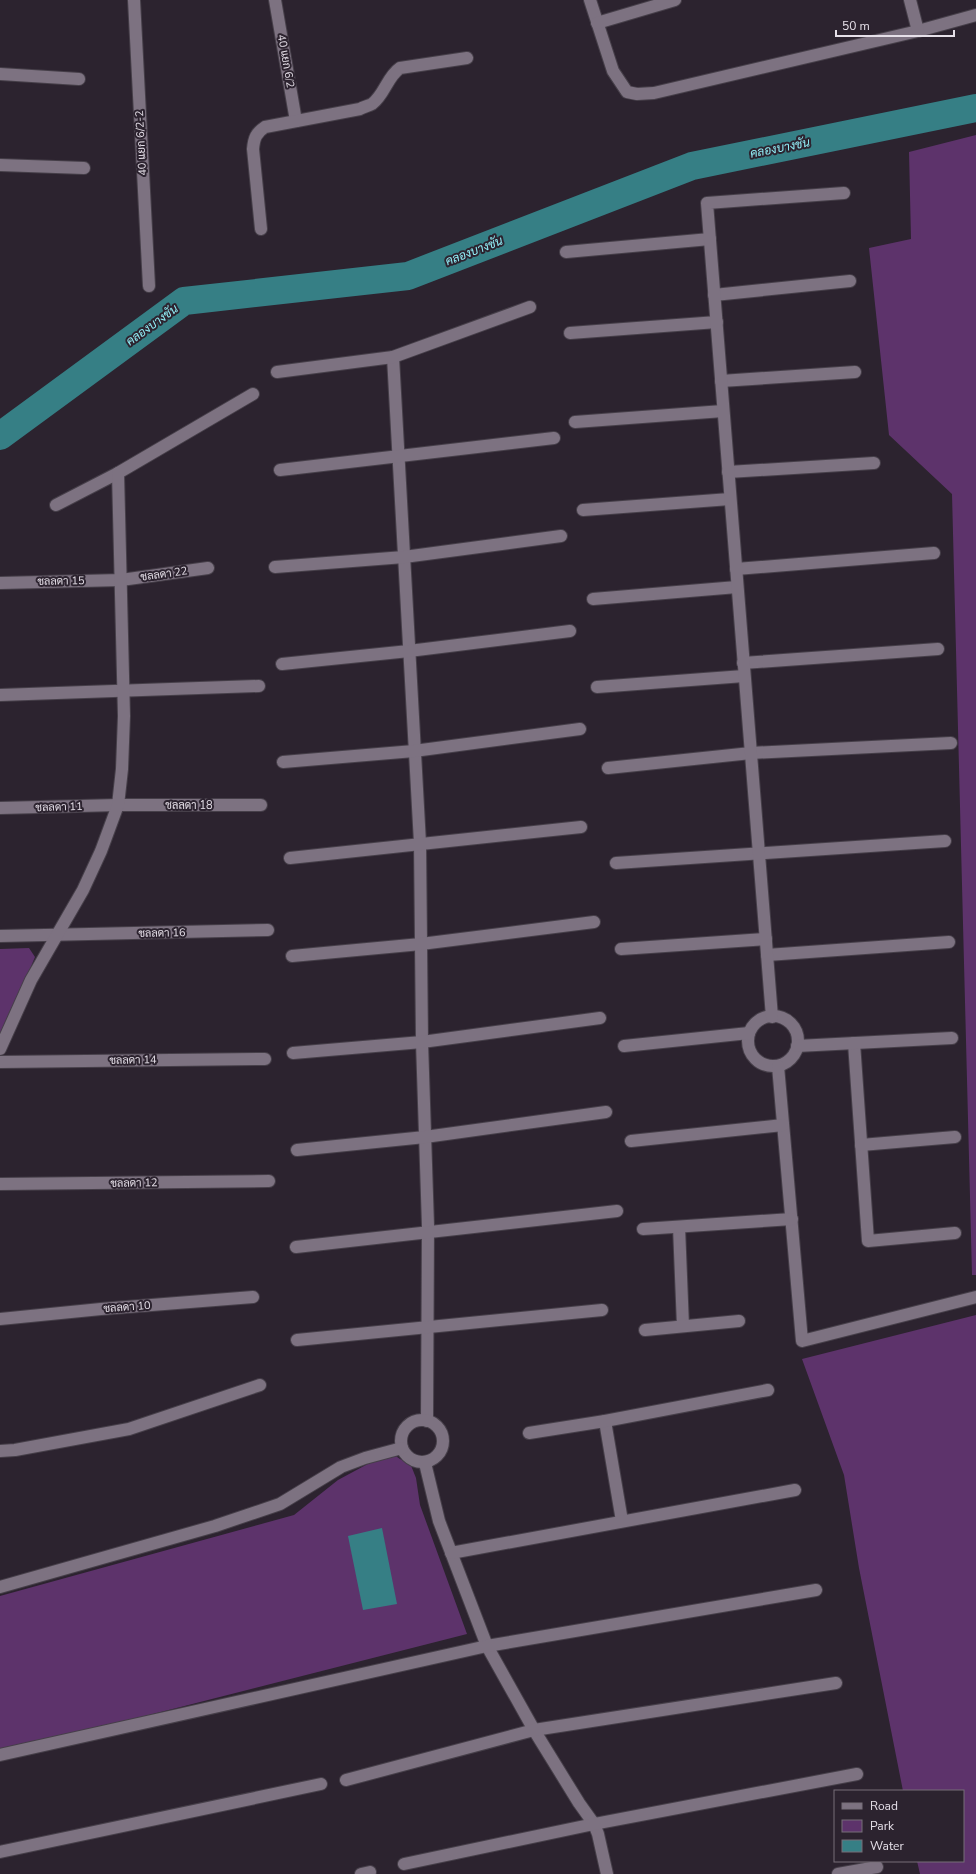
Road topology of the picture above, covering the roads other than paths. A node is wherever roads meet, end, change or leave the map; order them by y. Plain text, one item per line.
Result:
1 (134, 0) edge
2 (275, 0) edge
3 (590, 0) edge
4 (675, 0) edge
5 (910, 0) edge
6 (976, 15) edge
7 (597, 23) junction
8 (918, 31) junction
9 (467, 58) dead end
10 (0, 74) edge
11 (79, 79) dead end
12 (296, 121) junction
13 (0, 165) edge
14 (84, 168) dead end
15 (844, 193) dead end
16 (261, 229) dead end
17 (710, 239) junction
18 (566, 252) dead end
19 (850, 281) dead end
20 (148, 286) dead end
21 (714, 295) junction
22 (530, 307) dead end
23 (716, 322) junction
24 (570, 333) dead end
25 (393, 357) junction
26 (277, 372) dead end
27 (855, 372) dead end
28 (721, 381) junction
29 (253, 394) dead end
30 (723, 411) junction
31 (575, 422) dead end
32 (554, 438) dead end
33 (399, 457) junction
34 (874, 463) dead end
35 (280, 470) dead end
36 (728, 472) junction
37 (118, 473) junction
38 (730, 499) junction
39 (56, 505) dead end
40 (583, 510) dead end
41 (561, 536) dead end
42 (934, 553) dead end
43 (404, 556) junction
44 (275, 567) dead end
45 (208, 568) dead end
46 (736, 569) junction
47 (121, 580) junction
48 (0, 583) edge
49 (738, 587) junction
50 (593, 599) dead end
51 (570, 631) dead end
52 (938, 649) dead end
53 (409, 651) junction
54 (743, 663) junction
55 (282, 664) dead end
56 (744, 676) junction
57 (259, 686) dead end
58 (597, 686) dead end
59 (124, 691) junction
60 (0, 695) edge
61 (580, 729) dead end
62 (951, 743) dead end
63 (414, 751) junction
64 (751, 753) junction
65 (283, 762) dead end
66 (608, 768) dead end
67 (118, 805) junction
68 (261, 805) dead end
69 (0, 808) edge
70 (581, 827) dead end
71 (945, 841) dead end
72 (420, 843) junction
73 (759, 853) junction
74 (290, 858) dead end
75 (616, 862) dead end
76 (594, 922) dead end
77 (268, 930) dead end
78 (56, 935) junction
79 (0, 936) edge
80 (766, 939) junction
81 (949, 942) dead end
82 (421, 944) junction
83 (621, 949) dead end
84 (767, 955) junction
85 (292, 956) dead end
86 (772, 1016) junction
87 (600, 1018) dead end
88 (749, 1033) junction
89 (952, 1038) dead end
90 (422, 1042) junction
91 (854, 1043) junction
92 (624, 1046) dead end
93 (797, 1046) junction
94 (0, 1049) edge
95 (292, 1054) dead end
96 (265, 1058) dead end
97 (0, 1062) edge
98 (778, 1066) junction
99 (606, 1112) dead end
100 (783, 1125) junction
101 (955, 1137) dead end
102 (425, 1138) junction
103 (631, 1140) dead end
104 (861, 1145) junction
105 (296, 1150) dead end
106 (269, 1181) dead end
107 (0, 1184) edge
108 (617, 1210) dead end
109 (792, 1220) junction
110 (679, 1227) junction
111 (643, 1229) dead end
112 (427, 1233) junction
113 (955, 1233) dead end
114 (296, 1247) dead end
115 (253, 1297) dead end
116 (976, 1297) edge
117 (602, 1310) dead end
118 (0, 1319) edge
119 (739, 1321) dead end
120 (683, 1326) junction
121 (428, 1328) junction
122 (645, 1330) dead end
123 (297, 1340) dead end
124 (260, 1385) dead end
125 (768, 1390) dead end
126 (427, 1421) junction
127 (605, 1421) junction
128 (529, 1433) dead end
129 (402, 1448) junction
130 (0, 1451) edge
131 (425, 1463) junction
132 (795, 1490) dead end
133 (622, 1521) junction
134 (451, 1553) junction
135 (0, 1587) edge
136 (816, 1590) dead end
137 (487, 1646) junction
138 (836, 1683) dead end
139 (534, 1730) junction
140 (0, 1755) edge
141 (857, 1774) dead end
142 (346, 1780) dead end
143 (321, 1784) dead end
144 (594, 1824) junction
145 (0, 1852) edge
146 (404, 1864) dead end
147 (877, 1867) dead end
148 (606, 1874) edge
149 (838, 1874) edge

1 - 20 street, 40 แยก 6/2-2
2 - 12 street, 40 แยก 6/2
3 - 7 street
4 - 7 street
5 - 8 street
6 - 8 street
7 - 8 street
9 - 12 street
10 - 11 street
12 - 16 street
13 - 14 street
15 - 17 street
17 - 18 street
17 - 21 street
19 - 21 street
21 - 23 street
22 - 25 street
23 - 24 street
23 - 28 street
25 - 26 street
25 - 33 street
27 - 28 street
28 - 30 street
29 - 37 street
30 - 31 street
30 - 36 street
32 - 33 street
33 - 35 street
33 - 43 street
34 - 36 street
36 - 38 street
37 - 39 street
37 - 47 street
38 - 40 street
38 - 46 street
41 - 43 street
42 - 46 street
43 - 44 street
43 - 53 street
45 - 47 street, ชลลดา 22
46 - 49 street
47 - 48 street, ชลลดา 15
47 - 59 street
49 - 50 street
49 - 54 street
51 - 53 street
52 - 54 street
53 - 55 street
53 - 63 street
54 - 56 street
56 - 58 street
56 - 64 street
57 - 59 street
59 - 60 street
59 - 67 street
61 - 63 street
62 - 64 street
63 - 65 street
63 - 72 street
64 - 66 street
64 - 73 street
67 - 68 street, ชลลดา 18
67 - 69 street, ชลลดา 11
67 - 78 street
70 - 72 street
71 - 73 street
72 - 74 street
72 - 82 street
73 - 75 street
73 - 80 street
76 - 82 street
77 - 78 street, ชลลดา 16
78 - 79 street, ชลลดา 16
78 - 94 street
80 - 83 street
80 - 84 street
81 - 84 street
82 - 85 street
82 - 90 street
84 - 86 street
86 - 88 street
86 - 93 street
87 - 90 street
88 - 92 street
88 - 98 street
89 - 91 street
90 - 95 street
90 - 102 street
91 - 93 street
91 - 104 street
93 - 98 street
96 - 97 street, ชลลดา 14
98 - 100 street
99 - 102 street
100 - 103 street
100 - 109 street
101 - 104 street
102 - 105 street
102 - 112 street
104 - 113 street
106 - 107 street, ชลลดา 12
108 - 112 street
109 - 110 street
109 - 116 street
110 - 111 street
110 - 120 street
112 - 114 street
112 - 121 street
115 - 118 street, ชลลดา 10
117 - 121 street
119 - 120 street
120 - 122 street
121 - 123 street
121 - 126 street
124 - 130 street
125 - 127 street
126 - 129 street
126 - 131 street
127 - 128 street
127 - 133 street
129 - 131 street
129 - 135 street
131 - 134 street
132 - 133 street
133 - 134 street
134 - 137 street
136 - 137 street
137 - 139 street
137 - 140 street
138 - 139 street
139 - 142 street
139 - 144 street
141 - 144 street
143 - 145 street
144 - 146 street
144 - 148 street
147 - 149 street

